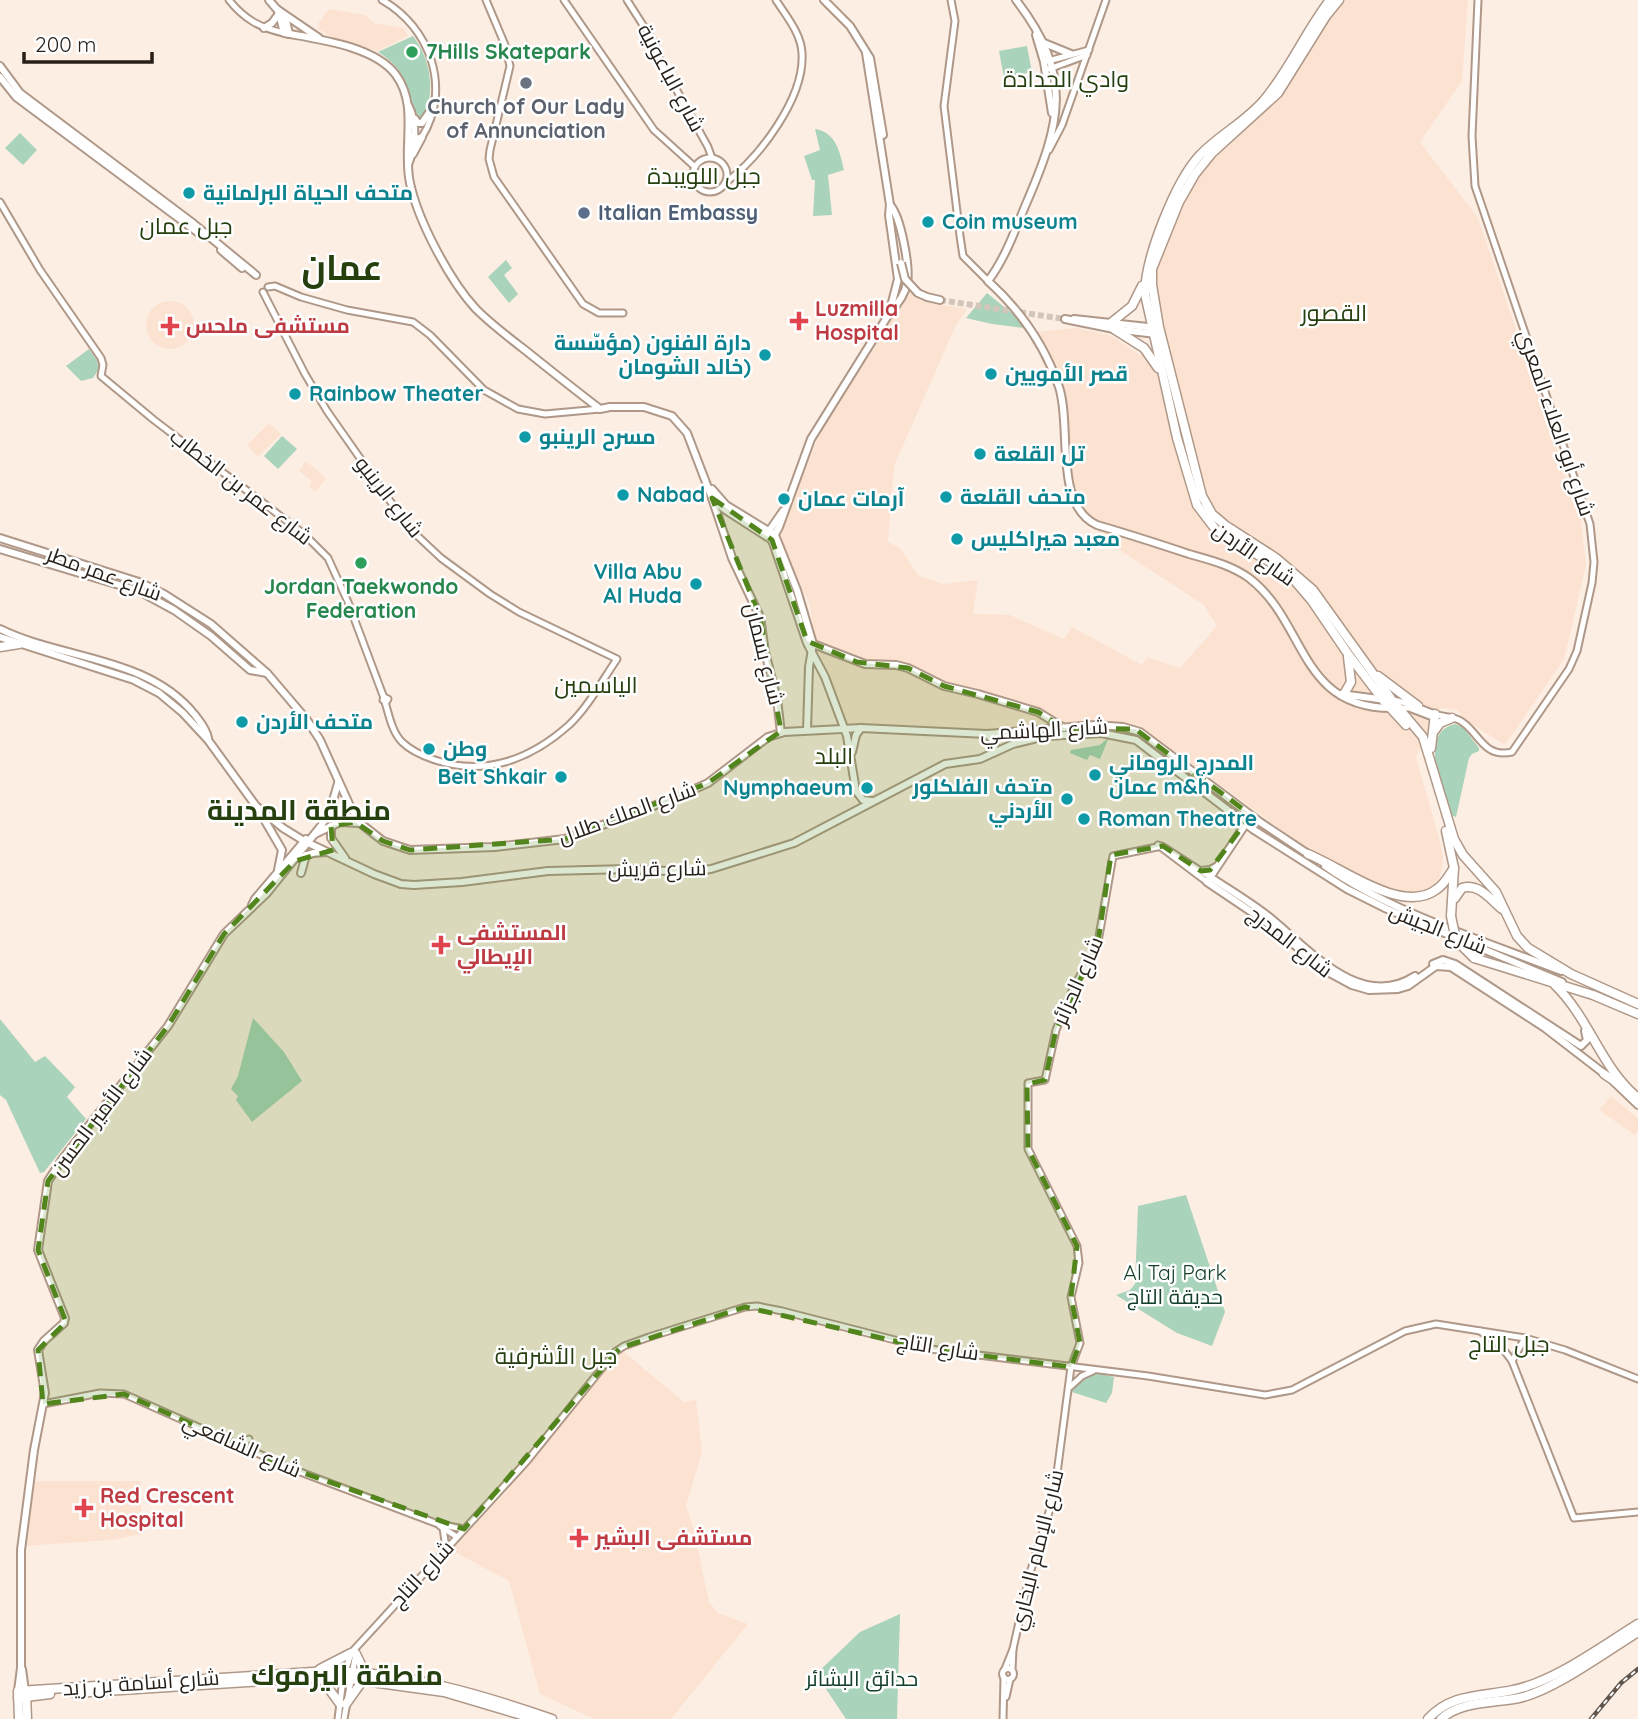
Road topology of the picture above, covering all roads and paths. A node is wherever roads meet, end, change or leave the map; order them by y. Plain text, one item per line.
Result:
1 (229, 0) edge
2 (269, 0) edge
3 (382, 0) edge
4 (486, 0) edge
5 (564, 0) edge
6 (627, 0) edge
7 (776, 0) edge
8 (824, 0) edge
9 (951, 0) edge
10 (1016, 0) edge
11 (1106, 0) edge
12 (1330, 0) edge
13 (1339, 0) edge
14 (1478, 0) edge
15 (1022, 9) junction
16 (278, 11) junction
17 (264, 28) junction
18 (287, 33) junction
19 (321, 39) junction
20 (1044, 43) junction
21 (1088, 53) junction
22 (1071, 54) junction
23 (1049, 64) junction
24 (0, 66) edge
25 (0, 77) edge
26 (407, 103) junction
27 (433, 107) junction
28 (412, 112) junction
29 (413, 137) junction
30 (1049, 150) junction
31 (712, 158) junction
32 (407, 167) junction
33 (695, 167) junction
34 (725, 168) junction
35 (739, 172) junction
36 (724, 183) junction
37 (0, 202) edge
38 (890, 205) junction
39 (1145, 280) junction
40 (988, 281) junction
41 (896, 289) junction
42 (905, 290) junction
43 (940, 300) tunnel mouth
44 (623, 313) dead end
45 (889, 314) junction
46 (1064, 319) tunnel mouth
47 (1113, 325) junction
48 (1156, 331) junction
49 (1164, 381) junction
50 (580, 392) junction
51 (588, 400) junction
52 (610, 407) junction
53 (600, 409) junction
54 (587, 411) junction
55 (706, 480) junction
56 (712, 498) junction
57 (771, 535) junction
58 (0, 538) edge
59 (0, 549) edge
60 (0, 629) edge
61 (0, 637) edge
62 (19, 644) junction
63 (0, 647) edge
64 (812, 647) junction
65 (1348, 654) junction
66 (617, 659) joint
67 (1371, 671) junction
68 (267, 673) junction
69 (1342, 694) junction
70 (1391, 704) junction
71 (1418, 706) junction
72 (1435, 716) junction
73 (1448, 718) junction
74 (844, 728) junction
75 (861, 728) junction
76 (1063, 728) junction
77 (807, 730) junction
78 (781, 733) junction
79 (1006, 733) junction
80 (987, 734) junction
81 (1431, 739) junction
82 (208, 740) junction
83 (1009, 746) junction
84 (992, 754) junction
85 (1430, 754) junction
86 (852, 756) junction
87 (338, 782) junction
88 (873, 801) junction
89 (256, 806) junction
90 (1238, 817) junction
91 (1254, 817) junction
92 (360, 824) junction
93 (1247, 824) junction
94 (331, 826) junction
95 (1239, 832) junction
96 (313, 835) junction
97 (306, 842) junction
98 (1158, 845) junction
99 (328, 852) junction
100 (1308, 853) junction
101 (306, 855) junction
102 (347, 860) junction
103 (295, 861) junction
104 (1217, 866) junction
105 (1454, 868) junction
106 (1201, 871) junction
107 (277, 873) junction
108 (301, 873) dead end
109 (1210, 881) junction
110 (1452, 901) junction
111 (252, 905) junction
112 (1504, 911) junction
113 (1440, 963) junction
114 (1581, 979) junction
115 (1552, 983) junction
116 (1593, 995) junction
117 (1638, 1004) edge
118 (1638, 1014) edge
119 (1580, 1016) junction
120 (1604, 1074) junction
121 (1028, 1083) joint
122 (1630, 1091) junction
123 (1638, 1098) edge
124 (1638, 1105) edge
125 (1477, 1330) junction
126 (1525, 1338) junction
127 (1512, 1361) junction
128 (1072, 1367) junction
129 (1095, 1371) junction
130 (1638, 1379) edge
131 (1070, 1387) junction
132 (43, 1404) junction
133 (249, 1439) dead end
134 (239, 1445) junction
135 (1638, 1512) edge
136 (440, 1526) junction
137 (464, 1529) junction
138 (457, 1537) junction
139 (446, 1548) junction
140 (1638, 1624) edge
141 (1638, 1632) edge
142 (1013, 1649) junction
143 (354, 1651) junction
144 (1005, 1669) junction
145 (1012, 1670) junction
146 (318, 1675) junction
147 (347, 1675) junction
148 (364, 1677) junction
149 (1007, 1678) junction
150 (25, 1696) junction
151 (343, 1704) junction
152 (19, 1719) edge
153 (27, 1719) edge
154 (338, 1719) edge
155 (344, 1719) edge
156 (535, 1719) edge
157 (552, 1719) edge
158 (1003, 1719) edge
159 (1428, 1719) edge
160 (1441, 1719) edge

1 - 17 street
2 - 16 main road
3 - 27 street
4 - 44 street
5 - 33 street
6 - 31 street, شارع الباعونية
7 - 35 street
8 - 38 main road
9 - 40 street
10 - 15 main road
11 - 21 street
12 - 39 highway, شارع الأردن
13 - 48 highway, شارع الأردن
14 - 73 street, شارع أبو العلاء المعري
15 - 20 main road
15 - 23 main road
16 - 17 main road
16 - 18 main road
16 - 19 main road
17 - 18 street
18 - 19 main road
19 - 26 main road
20 - 22 main road
20 - 23 main road
21 - 22 street
21 - 23 street
21 - 30 street
22 - 23 street
23 - 30 main road
24 - 25 main road
26 - 28 main road
26 - 29 main road
27 - 28 main road
27 - 29 street
28 - 29 main road
29 - 32 main road
29 - 32 main road
30 - 40 main road
31 - 33 street
31 - 34 street
32 - 50 main road
33 - 36 street
34 - 35 street
34 - 36 street
35 - 36 street
37 - 66 street, شارع عمر بن الخطاب
38 - 41 main road
38 - 42 main road
38 - 43 main road, bridge
39 - 47 highway
39 - 48 highway, شارع الأردن
40 - 69 main road
41 - 42 main road
41 - 45 main road
42 - 45 main road
45 - 57 main road
46 - 47 main road
47 - 48 main road
47 - 49 highway
48 - 49 highway, شارع الأردن
48 - 67 highway, شارع الأردن
49 - 65 highway, شارع الأردن
50 - 51 main road
50 - 52 main road
51 - 53 main road
51 - 54 main road
52 - 53 main road
52 - 55 main road
53 - 54 street
54 - 66 street, شارع الرينبو
55 - 56 main road, شارع بسمان
55 - 57 main road
56 - 57 main road
56 - 78 main road, شارع بسمان
57 - 64 main road
58 - 68 main road, شارع عمر مطر
59 - 68 main road, شارع عمر مطر
60 - 82 main road
61 - 62 main road
62 - 63 highway
62 - 82 main road
64 - 74 main road
64 - 76 main road
64 - 77 main road
65 - 69 highway
65 - 70 highway, شارع الأردن
67 - 70 highway, شارع الأردن
67 - 71 highway
68 - 87 main road, شارع عمر مطر
69 - 70 main road
69 - 70 main road
70 - 71 street
70 - 72 street
70 - 85 highway, شارع الأردن
70 - 105 highway, شارع الأردن
71 - 72 street
72 - 73 street
72 - 81 highway
73 - 81 highway
74 - 75 main road, شارع الهاشمي
74 - 77 main road, شارع الملك طلال
74 - 86 main road
75 - 80 main road, شارع الهاشمي
75 - 86 main road
76 - 79 main road, شارع الهاشمي
76 - 91 main road, شارع الهاشمي
77 - 78 main road, شارع الملك طلال
78 - 92 main road, شارع الملك طلال
79 - 80 main road, شارع الهاشمي
79 - 83 main road
80 - 84 main road
81 - 85 highway
82 - 89 main road
83 - 84 main road, شارع الهاشمي
83 - 90 main road, شارع الهاشمي
84 - 88 main road, شارع قريش
85 - 112 highway, شارع الأردن
86 - 88 main road
87 - 92 main road, شارع عمر مطر
87 - 96 main road, شارع الأمير الحسن
88 - 102 main road, شارع قريش
89 - 97 main road, شارع قريش
89 - 107 main road
90 - 93 main road, شارع الهاشمي
90 - 95 main road
91 - 93 main road
91 - 100 main road, شارع الجيش
92 - 94 main road
93 - 95 main road
93 - 109 main road
93 - 116 main road, شارع الجيش
94 - 96 main road
94 - 102 main road
95 - 104 main road
96 - 97 main road, شارع الأمير الحسن
97 - 99 main road, شارع قريش
97 - 103 main road, شارع الأمير الحسن
97 - 107 main road, شارع الأمير الحسن
98 - 106 street, شارع المدرج
98 - 109 street, شارع المدرج
98 - 121 street, شارع الجزائر
99 - 101 main road
99 - 102 main road, شارع قريش
100 - 105 highway
100 - 114 main road, شارع الجيش
101 - 103 main road
101 - 108 main road
103 - 111 main road, شارع الأمير الحسن
104 - 106 main road
104 - 109 main road
105 - 110 highway, شارع الأردن
106 - 109 street, شارع المدرج
107 - 111 main road, شارع الأمير الحسن
109 - 113 main road, شارع المدرج
110 - 112 highway
110 - 115 highway, شارع الأردن, bridge
111 - 132 main road, شارع الأمير الحسن
112 - 114 highway, شارع الأردن
113 - 119 main road
113 - 120 main road
114 - 117 highway, شارع الجيش
115 - 116 highway, شارع الأردن
115 - 119 highway
116 - 118 highway, شارع الجيش
119 - 122 highway
120 - 122 highway
120 - 124 main road
121 - 128 street, شارع الإمام البخاري
122 - 123 highway
125 - 126 street, شارع التاج
125 - 127 street
125 - 129 street, شارع التاج
126 - 127 street
126 - 130 street, شارع التاج
127 - 135 street
128 - 129 street, شارع التاج
128 - 131 street, شارع الإمام البخاري
128 - 137 street, شارع التاج
129 - 131 street
131 - 142 street, شارع الإمام البخاري
132 - 134 street, شارع الشافعي
132 - 150 main road, شارع الأمير الحسن
133 - 134 street
134 - 136 street, شارع الشافعي
136 - 137 street, شارع الشافعي
136 - 138 street, شارع الشافعي
136 - 139 street
137 - 138 street, شارع التاج
138 - 139 street, شارع التاج
139 - 143 street, شارع التاج
140 - 159 highway
141 - 160 highway
142 - 144 street, شارع الإمام البخاري
142 - 145 street, شارع الإمام البخاري
143 - 146 highway
143 - 147 street, شارع التاج
143 - 148 highway
144 - 145 street
144 - 149 street, شارع الإمام البخاري
145 - 149 street, شارع الإمام البخاري
146 - 147 highway, شارع أسامة بن زيد
146 - 150 highway, شارع أسامة بن زيد
146 - 151 highway
147 - 148 highway, شارع أسامة بن زيد
147 - 151 street, شارع التاج
148 - 151 highway
148 - 156 highway, شارع أسامة بن زيد
148 - 157 highway, شارع أسامة بن زيد
149 - 158 street
150 - 152 highway, شارع الأمير الحسن
150 - 153 highway, شارع الأمير الحسن
151 - 154 street
151 - 155 street

